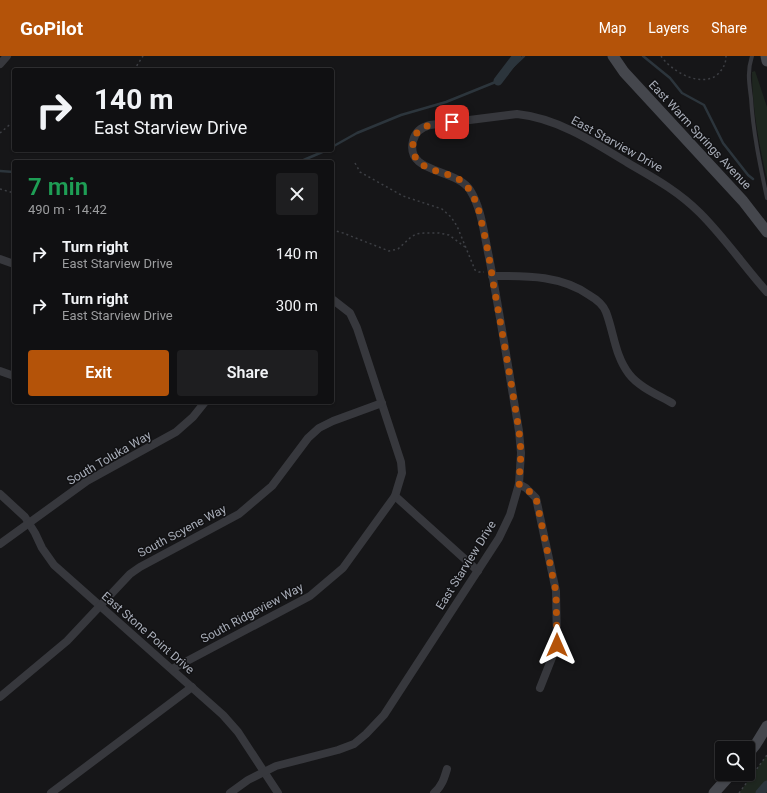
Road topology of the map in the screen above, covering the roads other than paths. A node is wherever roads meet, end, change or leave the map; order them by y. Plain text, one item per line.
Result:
1 (7, 56) edge
2 (613, 56) edge
3 (752, 56) edge
4 (766, 56) edge
5 (767, 61) edge
6 (0, 64) edge
7 (767, 198) edge
8 (767, 232) edge
9 (0, 259) edge
10 (12, 263) edge
11 (492, 274) junction
12 (767, 292) edge
13 (334, 301) edge
14 (0, 371) edge
15 (12, 375) edge
16 (382, 403) junction
17 (672, 403) dead end
18 (203, 404) edge
19 (519, 484) junction
20 (0, 494) edge
21 (395, 496) junction
22 (29, 523) junction
23 (0, 544) edge
24 (478, 571) junction
25 (100, 606) junction
26 (172, 669) junction
27 (192, 687) junction
28 (540, 688) dead end
29 (0, 697) edge
30 (767, 726) edge
31 (755, 745) edge
32 (447, 769) dead end
33 (264, 772) junction
34 (725, 781) edge
35 (51, 793) edge
36 (230, 793) edge
37 (278, 793) edge
38 (434, 793) edge
39 (714, 793) edge

1 - 6 street
2 - 8 street, East Warm Springs Avenue
3 - 7 lane
4 - 5 street
9 - 10 street
11 - 12 street, East Starview Drive
11 - 17 street
11 - 19 street, East Starview Drive
13 - 16 street, South Ridgeview Way
14 - 15 street
16 - 21 street, South Ridgeview Way
16 - 25 street, South Scyene Way
18 - 22 street, South Toluka Way
19 - 24 street, East Starview Drive
19 - 28 street
20 - 22 street, East Stone Point Drive
21 - 24 street
21 - 26 street, South Ridgeview Way
22 - 23 street, South Toluka Way
22 - 25 street, East Stone Point Drive
24 - 33 street, East Starview Drive
25 - 26 street, East Stone Point Drive
25 - 29 street, South Scyene Way
26 - 27 street, East Stone Point Drive
27 - 33 street, East Stone Point Drive
27 - 35 street
30 - 31 street
32 - 38 street
33 - 36 street, East Starview Drive
33 - 37 street, East Stone Point Drive
34 - 39 street

